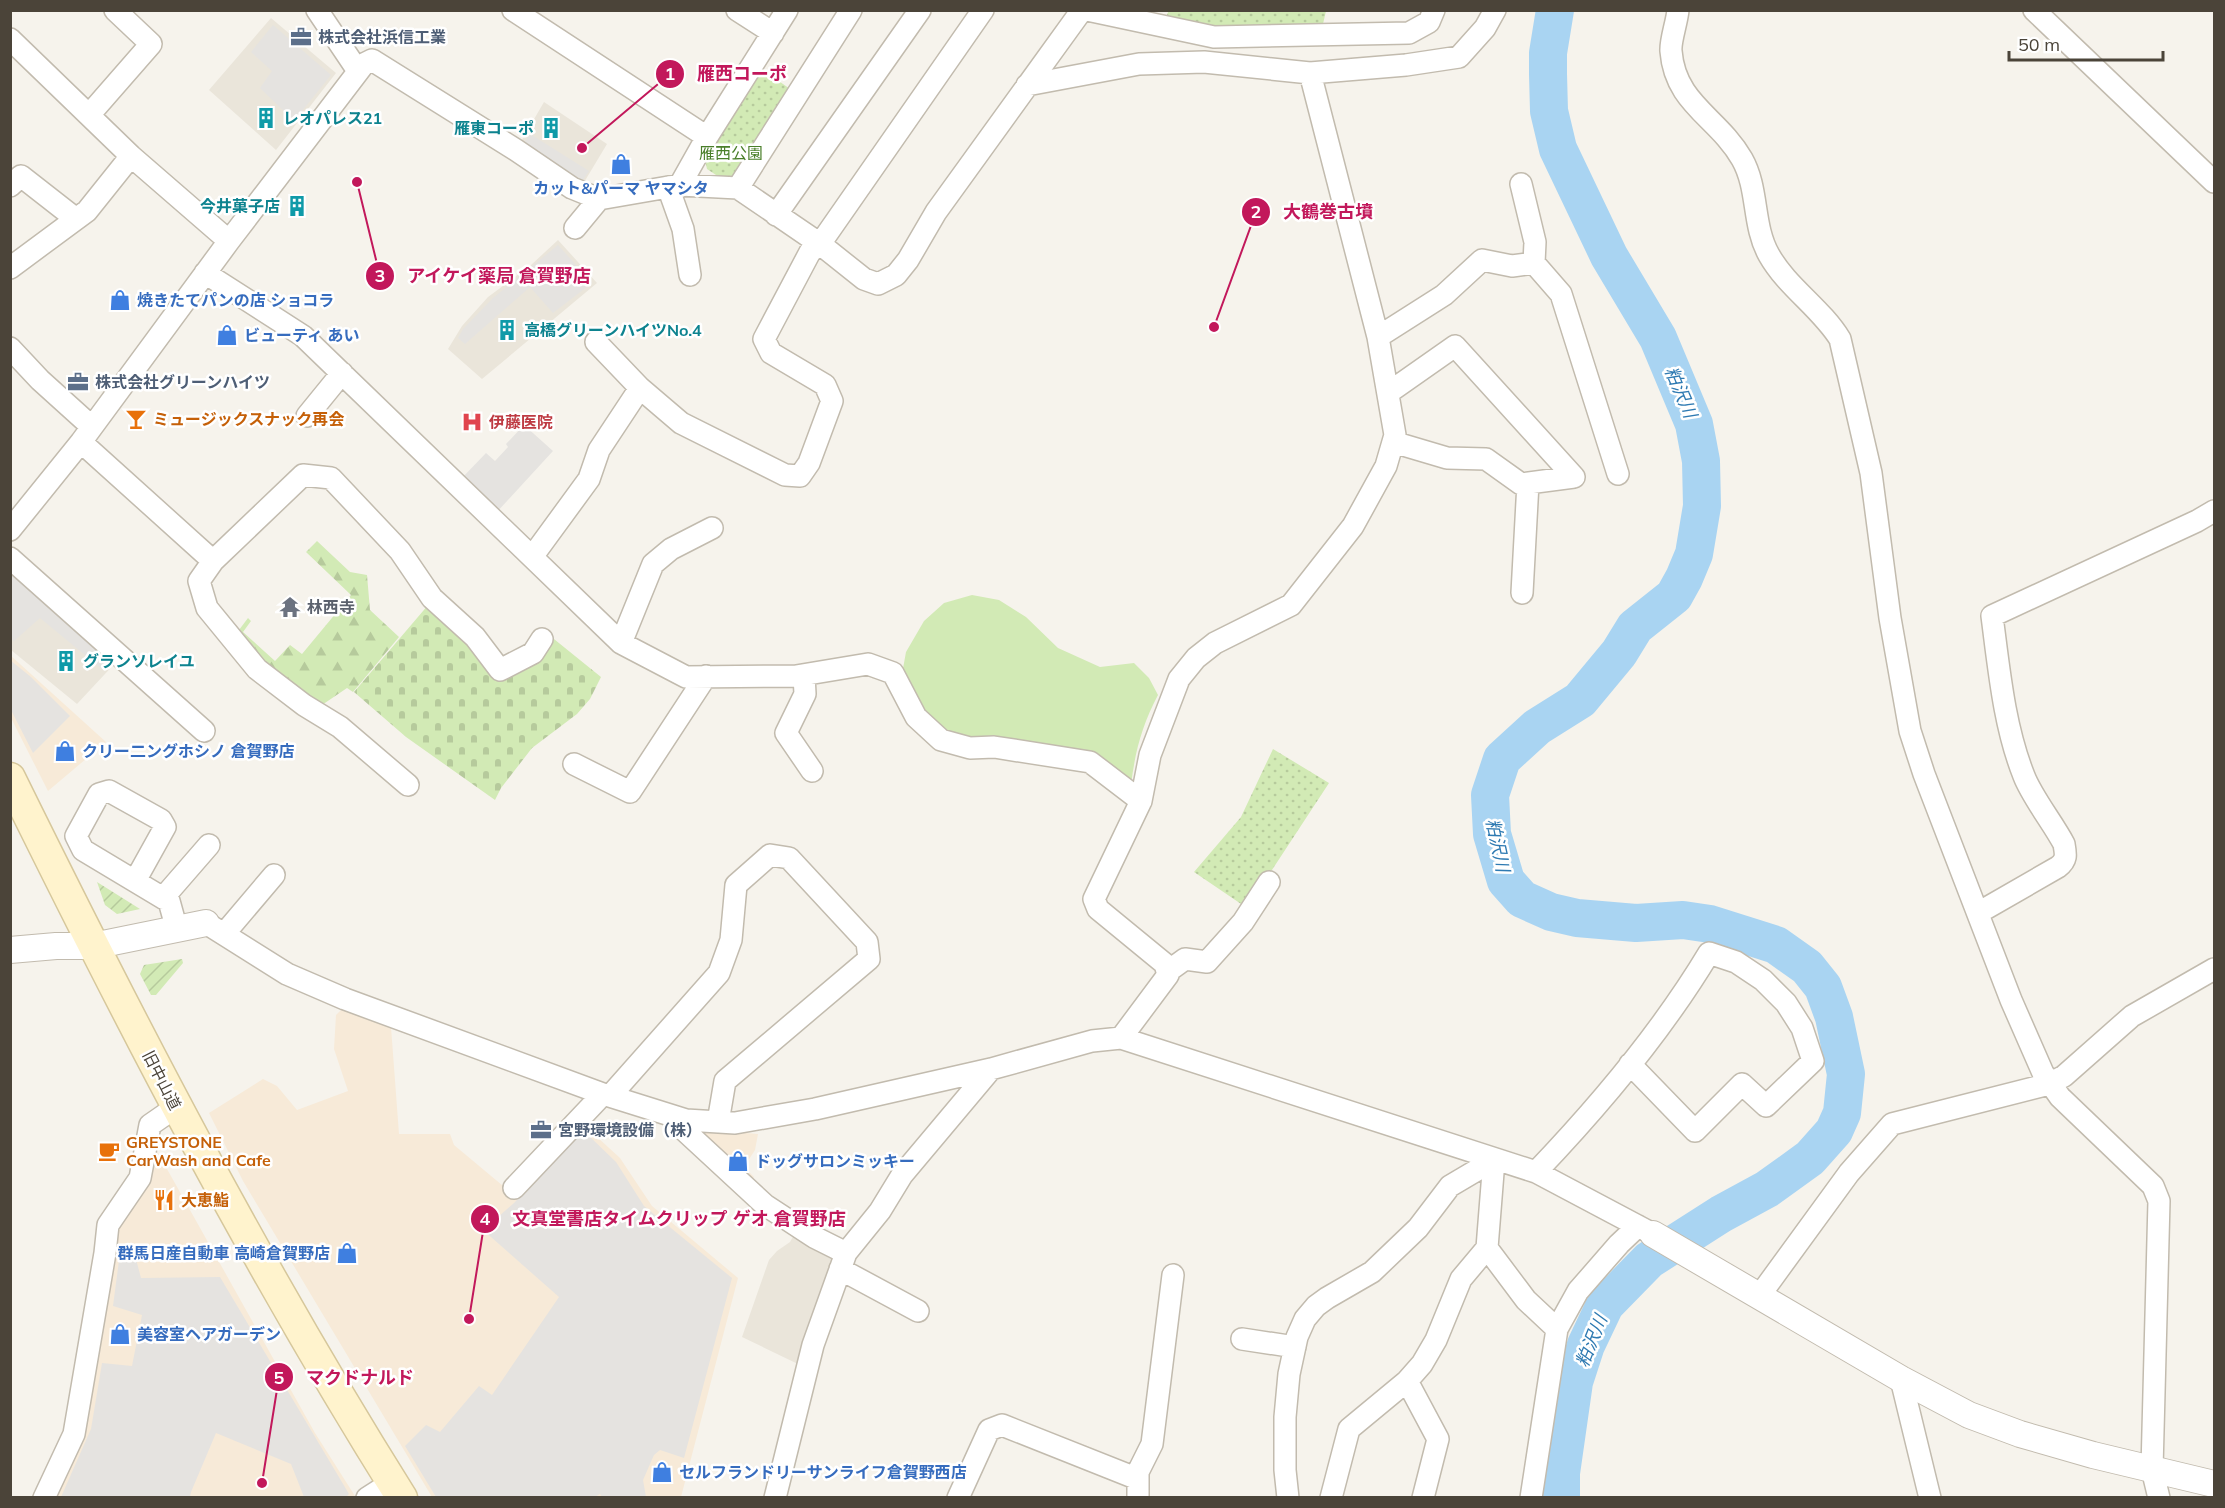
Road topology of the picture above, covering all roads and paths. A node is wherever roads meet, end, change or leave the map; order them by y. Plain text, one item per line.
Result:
1 (115, 10) edge
2 (316, 10) edge
3 (513, 10) edge
4 (737, 10) edge
5 (787, 10) edge
6 (851, 10) edge
7 (920, 10) edge
8 (983, 10) edge
9 (1082, 10) edge
10 (1087, 10) edge
11 (1434, 10) edge
12 (1495, 10) edge
13 (1678, 10) edge
14 (2034, 10) edge
15 (773, 33) junction
16 (12, 45) edge
17 (358, 71) junction
18 (1310, 73) junction
19 (1027, 85) junction
20 (89, 115) junction
21 (707, 137) junction
22 (131, 156) junction
23 (2214, 182) edge
24 (1521, 184) dead end
25 (10, 186) edge
26 (674, 186) junction
27 (738, 188) junction
28 (598, 199) junction
29 (776, 215) junction
30 (76, 219) junction
31 (575, 228) dead end
32 (229, 241) junction
33 (820, 244) junction
34 (1534, 263) junction
35 (10, 268) edge
36 (205, 273) junction
37 (690, 275) dead end
38 (1378, 337) junction
39 (596, 342) dead end
40 (10, 348) edge
41 (342, 373) junction
42 (640, 388) junction
43 (1388, 393) junction
44 (307, 416) dead end
45 (86, 434) junction
46 (1393, 442) junction
47 (1618, 474) dead end
48 (1528, 483) junction
49 (2214, 510) edge
50 (712, 528) dead end
51 (10, 530) edge
52 (532, 557) junction
53 (10, 558) edge
54 (213, 561) junction
55 (1522, 593) dead end
56 (542, 639) dead end
57 (621, 643) junction
58 (804, 675) junction
59 (706, 676) junction
60 (204, 731) dead end
61 (574, 764) dead end
62 (812, 771) dead end
63 (10, 778) edge
64 (408, 785) dead end
65 (1141, 801) junction
66 (209, 845) dead end
67 (274, 875) dead end
68 (135, 881) dead end
69 (1269, 882) dead end
70 (163, 898) junction
71 (1978, 913) junction
72 (215, 928) junction
73 (177, 930) junction
74 (93, 946) junction
75 (10, 950) edge
76 (2214, 969) edge
77 (1167, 972) junction
78 (1121, 1038) junction
79 (1630, 1064) junction
80 (991, 1069) junction
81 (2049, 1084) junction
82 (606, 1095) junction
83 (176, 1107) junction
84 (686, 1120) junction
85 (718, 1122) junction
86 (1494, 1160) junction
87 (1536, 1173) junction
88 (514, 1188) dead end
89 (1646, 1230) junction
90 (1487, 1248) junction
91 (843, 1261) junction
92 (1173, 1275) dead end
93 (1760, 1295) junction
94 (918, 1311) dead end
95 (1557, 1329) junction
96 (1242, 1339) dead end
97 (1295, 1347) junction
98 (1901, 1378) junction
99 (1407, 1381) junction
100 (2152, 1468) junction
101 (2214, 1484) edge
102 (1138, 1488) edge
103 (397, 1490) edge
104 (44, 1497) edge
105 (367, 1497) edge
106 (775, 1497) edge
107 (958, 1497) edge
108 (1288, 1497) edge
109 (1331, 1497) edge
110 (1423, 1497) edge
111 (1531, 1497) edge
112 (1930, 1497) edge
113 (2159, 1497) edge

1 - 20 street
2 - 17 street
3 - 21 street
4 - 15 street
5 - 15 street
6 - 27 street
7 - 29 street
8 - 33 street
9 - 19 street
10 - 11 street
12 - 18 street
13 - 71 street
14 - 23 street
15 - 21 street
16 - 20 street
17 - 28 street
17 - 32 street
18 - 19 street
18 - 38 street
19 - 33 street
20 - 22 street
21 - 26 street
22 - 30 street
22 - 32 street
24 - 34 street
25 - 30 street
26 - 27 street
26 - 28 street
26 - 37 street
27 - 29 street
28 - 31 street
29 - 33 street
30 - 35 street
32 - 36 street
33 - 42 street
34 - 38 street
34 - 47 street
36 - 41 street
36 - 45 street
38 - 43 street
39 - 42 street
40 - 45 street
41 - 44 street
41 - 52 street
42 - 52 street
43 - 46 street
43 - 48 street
45 - 51 street
45 - 54 street
46 - 48 street
46 - 65 street
48 - 55 street
49 - 71 street
50 - 57 street
52 - 57 street
53 - 60 street
54 - 56 street
54 - 64 street
57 - 59 street
58 - 59 street
58 - 62 street
58 - 65 street
59 - 61 street
63 - 74 main road, 旧中山道
65 - 77 street
66 - 70 street
67 - 72 street
68 - 70 street
69 - 77 street
70 - 73 street
71 - 81 street
72 - 73 street
72 - 82 street
73 - 74 street
74 - 75 street
74 - 83 main road, 旧中山道
76 - 81 street
77 - 78 street
78 - 80 street
78 - 86 street
79 - 79 street
79 - 87 street
80 - 85 street
80 - 91 street
81 - 93 street
81 - 100 street
82 - 84 street
82 - 85 street
82 - 88 street
83 - 103 main road, 旧中山道
83 - 104 street
84 - 85 street
84 - 91 street
86 - 87 street
86 - 90 street
86 - 97 street
87 - 89 street
89 - 93 street
89 - 95 street
90 - 95 street
90 - 99 street
91 - 94 street
91 - 106 street
92 - 102 street
93 - 98 street
95 - 111 street
96 - 97 street
97 - 108 street
98 - 100 street
98 - 112 street
99 - 109 street
99 - 110 street
100 - 101 street
100 - 113 street
102 - 107 street
103 - 105 street

